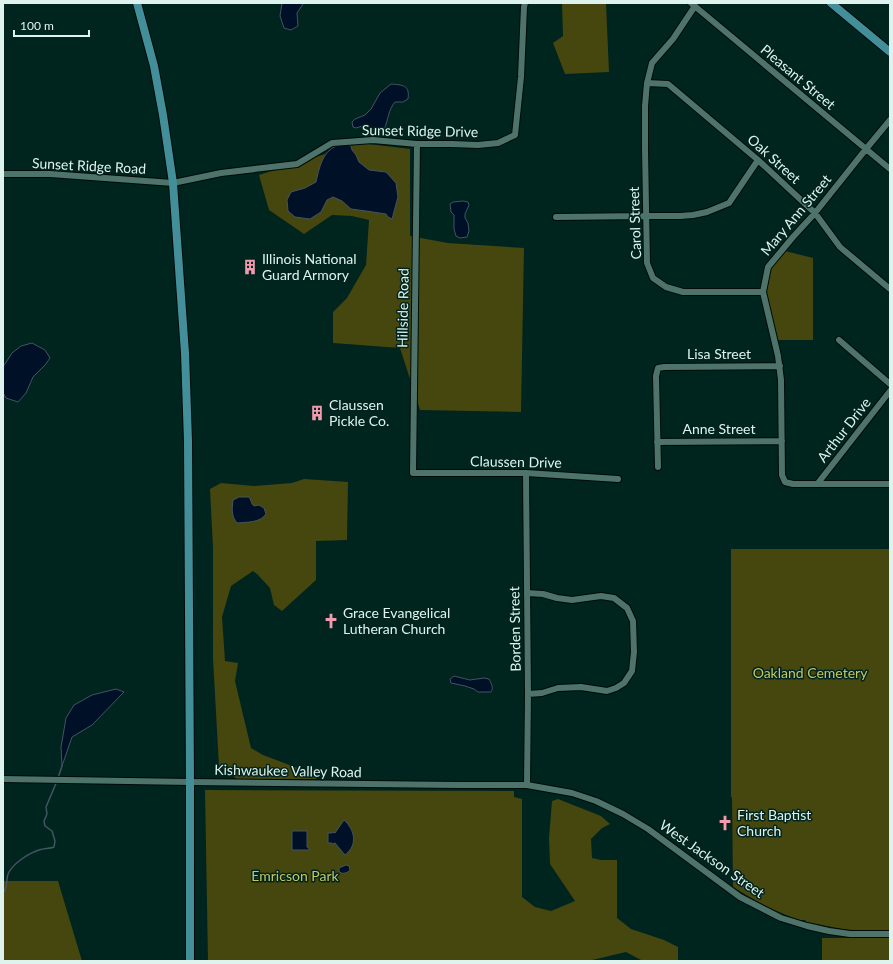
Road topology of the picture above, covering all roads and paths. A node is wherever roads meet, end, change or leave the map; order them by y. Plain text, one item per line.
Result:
1 (137, 3) edge
2 (525, 3) edge
3 (831, 3) edge
4 (693, 5) edge
5 (890, 52) edge
6 (647, 83) junction
7 (890, 120) edge
8 (417, 144) junction
9 (866, 149) junction
10 (758, 160) junction
11 (890, 169) edge
12 (3, 174) edge
13 (173, 183) junction
14 (815, 213) junction
15 (646, 216) junction
16 (556, 217) dead end
17 (890, 289) edge
18 (763, 292) junction
19 (839, 340) dead end
20 (780, 366) junction
21 (890, 384) edge
22 (890, 391) edge
23 (782, 441) junction
24 (657, 442) junction
25 (658, 467) dead end
26 (413, 473) joint
27 (526, 473) junction
28 (618, 479) dead end
29 (818, 484) junction
30 (890, 484) edge
31 (527, 593) junction
32 (528, 694) junction
33 (3, 779) edge
34 (190, 782) junction
35 (527, 785) junction
36 (572, 793) joint
37 (890, 934) edge
38 (190, 961) edge

1 - 13 main road
2 - 8 street, Sunset Ridge Drive
3 - 5 main road
4 - 6 street, Carol Street
4 - 9 street, Pleasant Street
6 - 10 street, Oak Street
6 - 15 street, Carol Street
7 - 9 street, Mary Ann Street
8 - 13 street, Sunset Ridge Drive
8 - 26 street, Hillside Road
9 - 11 street, Pleasant Street
9 - 14 street, Mary Ann Street
10 - 14 street, Oak Street
10 - 15 street
12 - 13 street, Sunset Ridge Road
13 - 34 main road
14 - 17 street, Oak Street
14 - 18 street, Mary Ann Street
15 - 16 street
15 - 18 street, Carol Street
18 - 20 street, Mary Ann Street
19 - 21 street
20 - 23 street, Mary Ann Street
20 - 24 street, Lisa Street
22 - 29 street, Arthur Drive
23 - 24 street, Anne Street
23 - 29 street, Mary Ann Street
24 - 25 street
26 - 27 street, Claussen Drive
27 - 28 street, Claussen Drive
27 - 31 street, Borden Street
29 - 30 street
31 - 32 street, Borden Street
31 - 32 street
32 - 35 street, Borden Street
33 - 34 street, Kishwaukee Valley Road
34 - 35 street, Kishwaukee Valley Road
34 - 38 main road
35 - 36 street, Kishwaukee Valley Road
36 - 37 street, West Jackson Street

